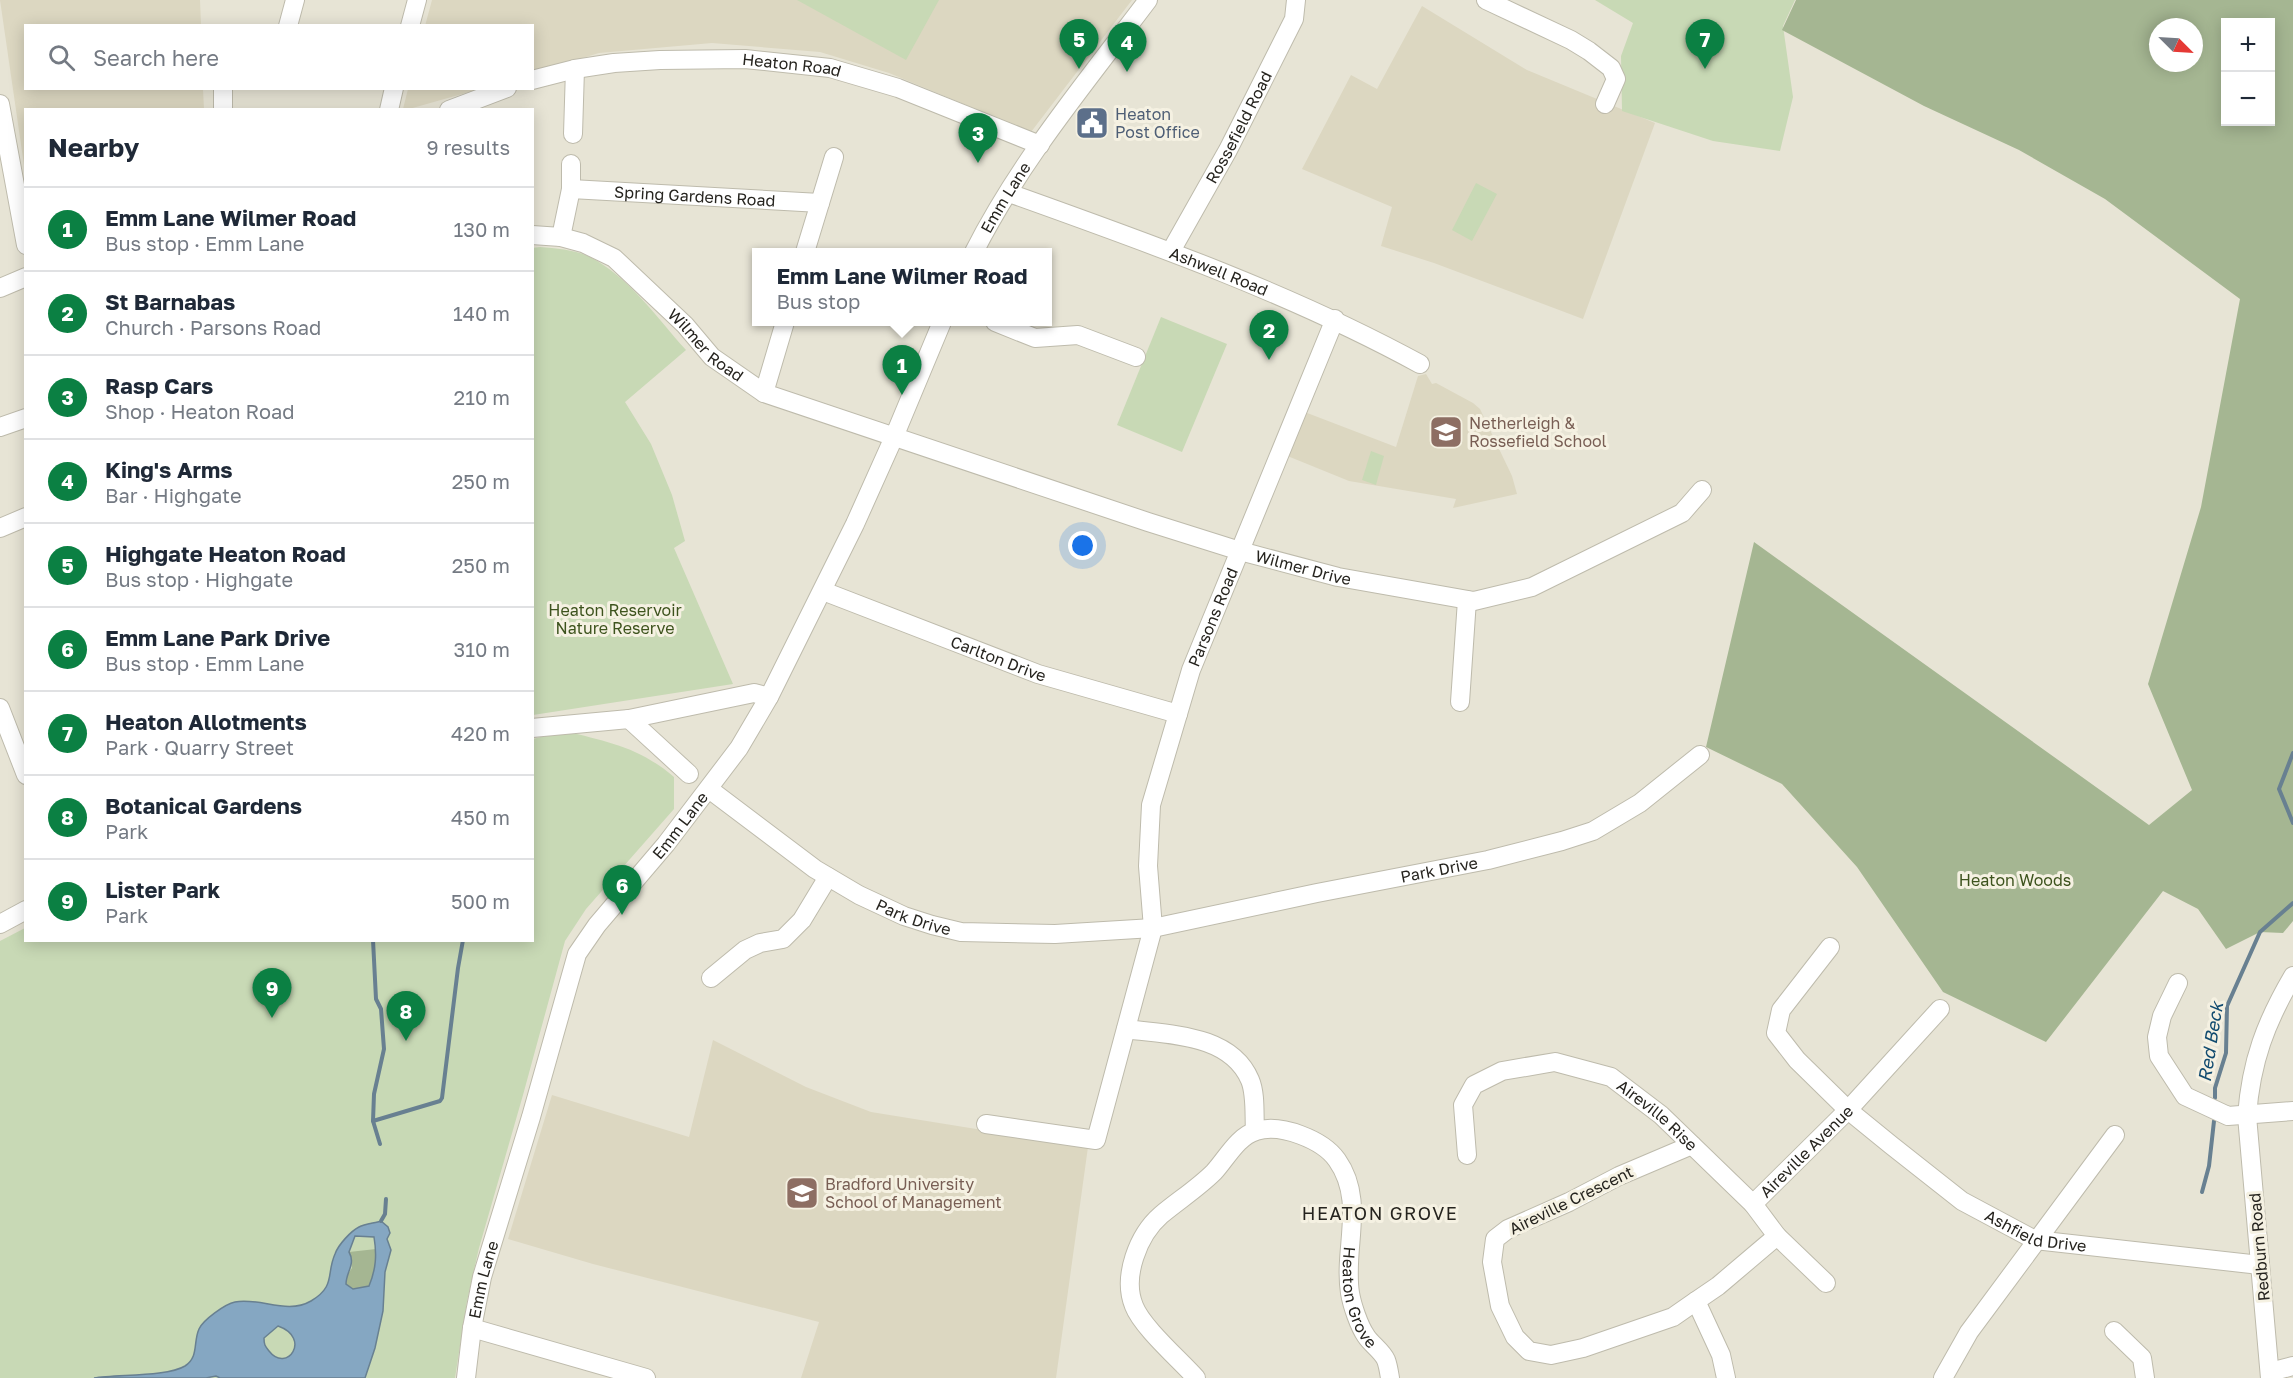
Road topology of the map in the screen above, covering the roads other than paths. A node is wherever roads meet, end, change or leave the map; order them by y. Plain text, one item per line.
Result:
1 (295, 0) edge
2 (417, 0) edge
3 (1148, 0) edge
4 (1296, 0) edge
5 (1486, 0) edge
6 (289, 24) edge
7 (411, 24) edge
8 (575, 69) junction
9 (534, 79) edge
10 (223, 90) edge
11 (394, 90) edge
12 (502, 90) edge
13 (0, 104) edge
14 (1605, 104) dead end
15 (223, 108) edge
16 (389, 108) edge
17 (454, 108) edge
18 (573, 134) dead end
19 (1040, 145) junction
20 (834, 157) dead end
21 (571, 164) dead end
22 (571, 189) junction
23 (1009, 193) junction
24 (820, 204) junction
25 (24, 234) edge
26 (534, 235) edge
27 (561, 237) junction
28 (806, 248) edge
29 (976, 248) edge
30 (1171, 251) junction
31 (24, 278) edge
32 (0, 288) edge
33 (1335, 319) junction
34 (784, 326) edge
35 (940, 326) edge
36 (1007, 326) edge
37 (1136, 357) dead end
38 (1420, 364) dead end
39 (764, 393) junction
40 (24, 419) edge
41 (0, 427) edge
42 (894, 437) junction
43 (1702, 490) dead end
44 (24, 518) edge
45 (0, 528) edge
46 (1240, 551) junction
47 (823, 591) junction
48 (1467, 600) junction
49 (769, 697) junction
50 (1460, 702) dead end
51 (0, 708) edge
52 (1178, 714) junction
53 (629, 719) junction
54 (534, 728) edge
55 (1700, 755) dead end
56 (24, 770) edge
57 (689, 774) dead end
58 (709, 789) junction
59 (828, 877) junction
60 (24, 911) edge
61 (0, 924) edge
62 (1153, 928) junction
63 (1830, 947) dead end
64 (2293, 976) edge
65 (711, 978) dead end
66 (2178, 983) dead end
67 (1940, 1009) dead end
68 (1126, 1029) junction
69 (1848, 1110) junction
70 (2293, 1111) edge
71 (2247, 1116) junction
72 (986, 1124) dead end
73 (1255, 1131) junction
74 (2115, 1135) dead end
75 (1692, 1145) junction
76 (1467, 1155) dead end
77 (1753, 1204) junction
78 (1777, 1236) junction
79 (2035, 1240) junction
80 (2260, 1265) junction
81 (1826, 1283) dead end
82 (1696, 1301) junction
83 (472, 1328) junction
84 (2114, 1331) dead end
85 (2293, 1366) edge
86 (2270, 1375) edge
87 (466, 1378) edge
88 (646, 1378) edge
89 (1196, 1378) edge
90 (1390, 1378) edge
91 (1726, 1378) edge
92 (1943, 1378) edge
93 (2145, 1378) edge

1 - 6 street
2 - 7 street
3 - 19 street, Emm Lane
4 - 30 street, Rossefield Road
5 - 14 street
8 - 9 street, Heaton Road
8 - 18 street
8 - 19 street, Heaton Road
10 - 15 street
11 - 16 street
12 - 17 street
13 - 25 street
19 - 23 street, Emm Lane
20 - 24 street
21 - 22 street
22 - 24 street, Spring Gardens Road
22 - 27 street
23 - 29 street, Emm Lane
23 - 30 street, Ashwell Road
24 - 28 street
26 - 27 street, Wilmer Road
27 - 39 street, Wilmer Road
30 - 33 street, Ashwell Road
31 - 32 street
33 - 38 street, Ashwell Road
33 - 46 street, Parsons Road
34 - 39 street
35 - 42 street, Emm Lane
36 - 37 street
39 - 42 street, Wilmer Road
40 - 41 street
42 - 46 street, Wilmer Drive
42 - 47 street, Emm Lane
43 - 48 street, Wilmer Drive
44 - 45 street
46 - 48 street, Wilmer Drive
46 - 52 street, Parsons Road
47 - 49 street, Emm Lane
47 - 52 street, Carlton Drive
48 - 50 street
49 - 53 street
49 - 58 street, Emm Lane
51 - 56 street
52 - 62 street, Parsons Road
53 - 54 street
53 - 57 street
55 - 62 street, Park Drive
58 - 59 street, Park Drive
58 - 83 street, Emm Lane
59 - 62 street, Park Drive
59 - 65 street
60 - 61 street
62 - 68 street
63 - 69 street, Ashfield Drive
64 - 71 street, Redburn Road
66 - 71 street
67 - 69 street, Aireville Avenue
68 - 72 street
68 - 73 street
69 - 77 street, Aireville Avenue
69 - 79 street, Ashfield Drive
70 - 71 street
71 - 80 street, Redburn Road
73 - 89 street
73 - 90 street, Heaton Grove
74 - 79 street
75 - 76 street, Aireville Rise
75 - 77 street, Aireville Rise
75 - 82 street, Aireville Crescent
77 - 78 street, Aireville Avenue
78 - 81 street, Aireville Avenue
78 - 82 street
79 - 80 street, Ashfield Drive
79 - 92 street
80 - 86 street, Redburn Road
82 - 91 street
83 - 87 street, Emm Lane
83 - 88 street
84 - 93 street
85 - 86 street

